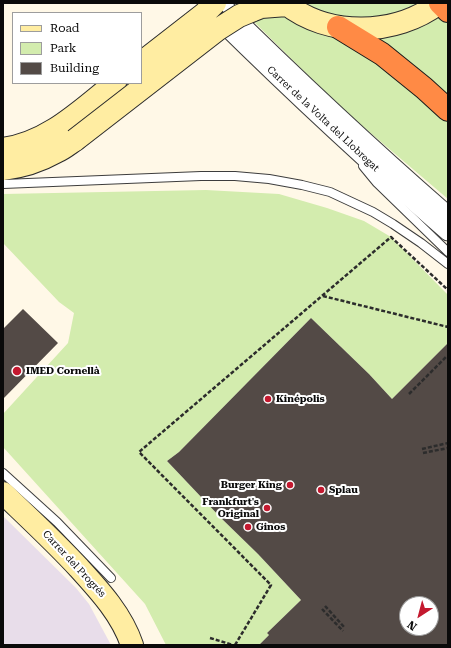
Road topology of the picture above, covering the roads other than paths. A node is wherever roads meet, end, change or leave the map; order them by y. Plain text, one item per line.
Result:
1 (201, 3) edge
2 (215, 3) edge
3 (220, 3) edge
4 (440, 3) edge
5 (286, 4) edge
6 (448, 11) edge
7 (338, 27) junction
8 (142, 62) edge
9 (142, 82) edge
10 (114, 84) edge
11 (139, 84) edge
12 (448, 110) edge
13 (69, 132) junction
14 (338, 134) junction
15 (3, 150) edge
16 (3, 170) edge
17 (3, 184) edge
18 (448, 215) edge
19 (448, 232) edge
20 (448, 252) edge
21 (448, 264) edge
22 (3, 473) edge
23 (3, 493) edge
24 (111, 578) dead end
25 (132, 645) edge

1 - 14 street, Carrer de la Volta del Llobregat
2 - 8 main road, bridge
3 - 18 street, Carrer de la Volta del Llobregat
4 - 6 highway
4 - 7 main road
5 - 7 main road
5 - 9 main road, bridge
7 - 12 highway
10 - 13 main road
11 - 13 main road, bridge
13 - 15 main road
13 - 16 main road
14 - 19 street, Carrer de la Volta del Llobregat
14 - 20 lane
17 - 21 lane
22 - 24 lane
23 - 25 main road, Carrer del Progrés

